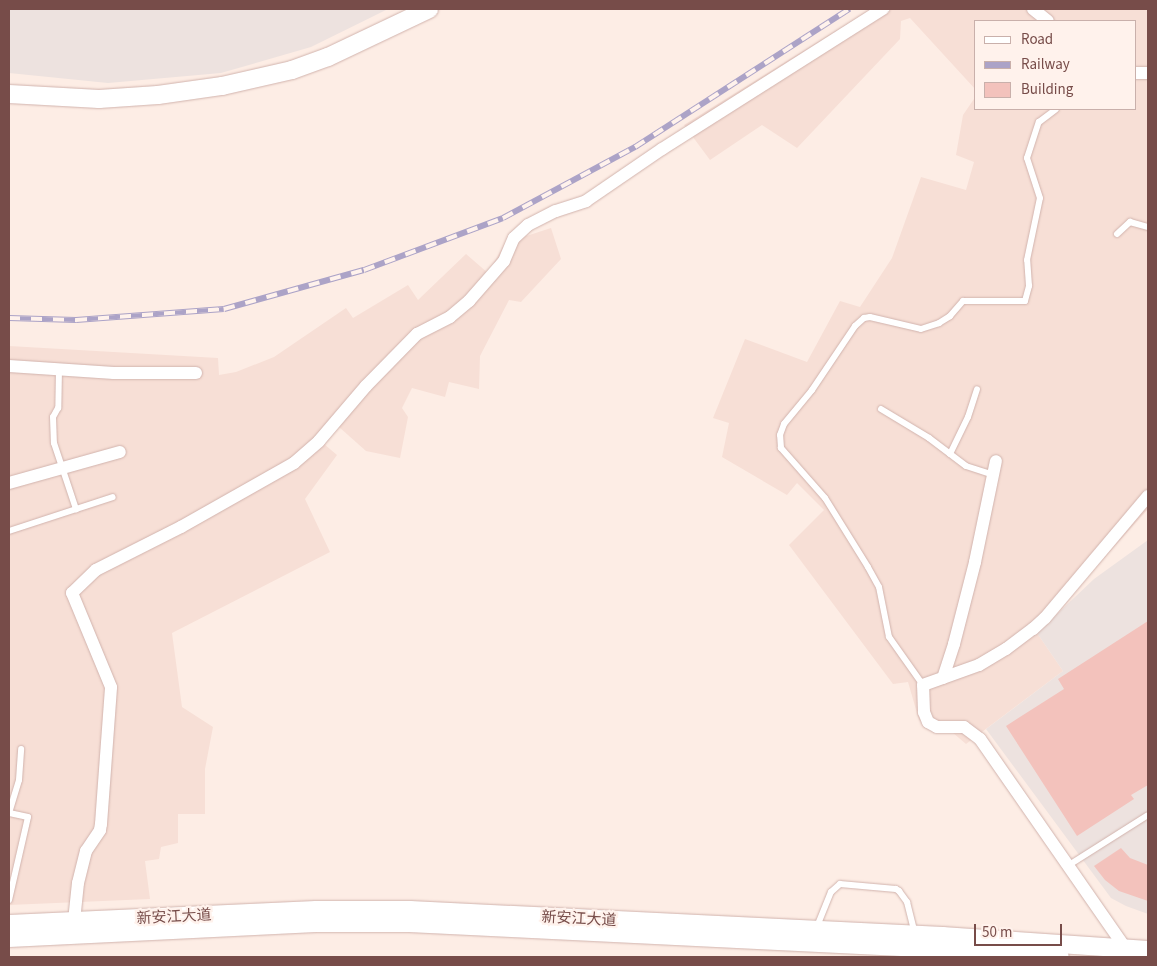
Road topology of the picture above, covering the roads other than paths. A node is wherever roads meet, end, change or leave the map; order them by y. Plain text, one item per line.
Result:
1 (429, 9) edge
2 (883, 9) edge
3 (1033, 9) edge
4 (1047, 20) edge
5 (9, 94) edge
6 (1055, 110) edge
7 (1148, 227) edge
8 (1117, 234) dead end
9 (9, 366) edge
10 (59, 369) junction
11 (196, 373) dead end
12 (977, 389) dead end
13 (881, 409) dead end
14 (120, 452) dead end
15 (950, 454) junction
16 (996, 461) dead end
17 (62, 468) junction
18 (994, 475) junction
19 (9, 483) edge
20 (1148, 496) edge
21 (113, 497) dead end
22 (76, 509) junction
23 (9, 531) edge
24 (943, 678) junction
25 (923, 685) junction
26 (21, 750) dead end
27 (1148, 815) edge
28 (1069, 865) junction
29 (9, 900) edge
30 (74, 922) junction
31 (9, 924) edge
32 (816, 930) junction
33 (915, 935) junction
34 (9, 938) edge
35 (1126, 949) junction
36 (1148, 950) edge
37 (1060, 957) edge

1 - 5 main road
2 - 30 street
3 - 4 street
6 - 25 lane
7 - 8 lane
9 - 10 street
10 - 11 street
10 - 17 lane
12 - 15 lane
13 - 15 lane
14 - 17 street
15 - 18 lane
16 - 18 street
17 - 19 street
17 - 22 lane
18 - 24 street
20 - 24 street
21 - 22 lane
22 - 23 lane
24 - 25 street
25 - 28 street
26 - 29 lane
27 - 28 lane
28 - 35 street
30 - 31 main road, 新安江大道
30 - 32 main road, 新安江大道
32 - 33 main road, 新安江大道
32 - 33 lane
33 - 35 main road, 新安江大道
34 - 37 main road, 新安江大道
35 - 36 main road, 新安江大道

